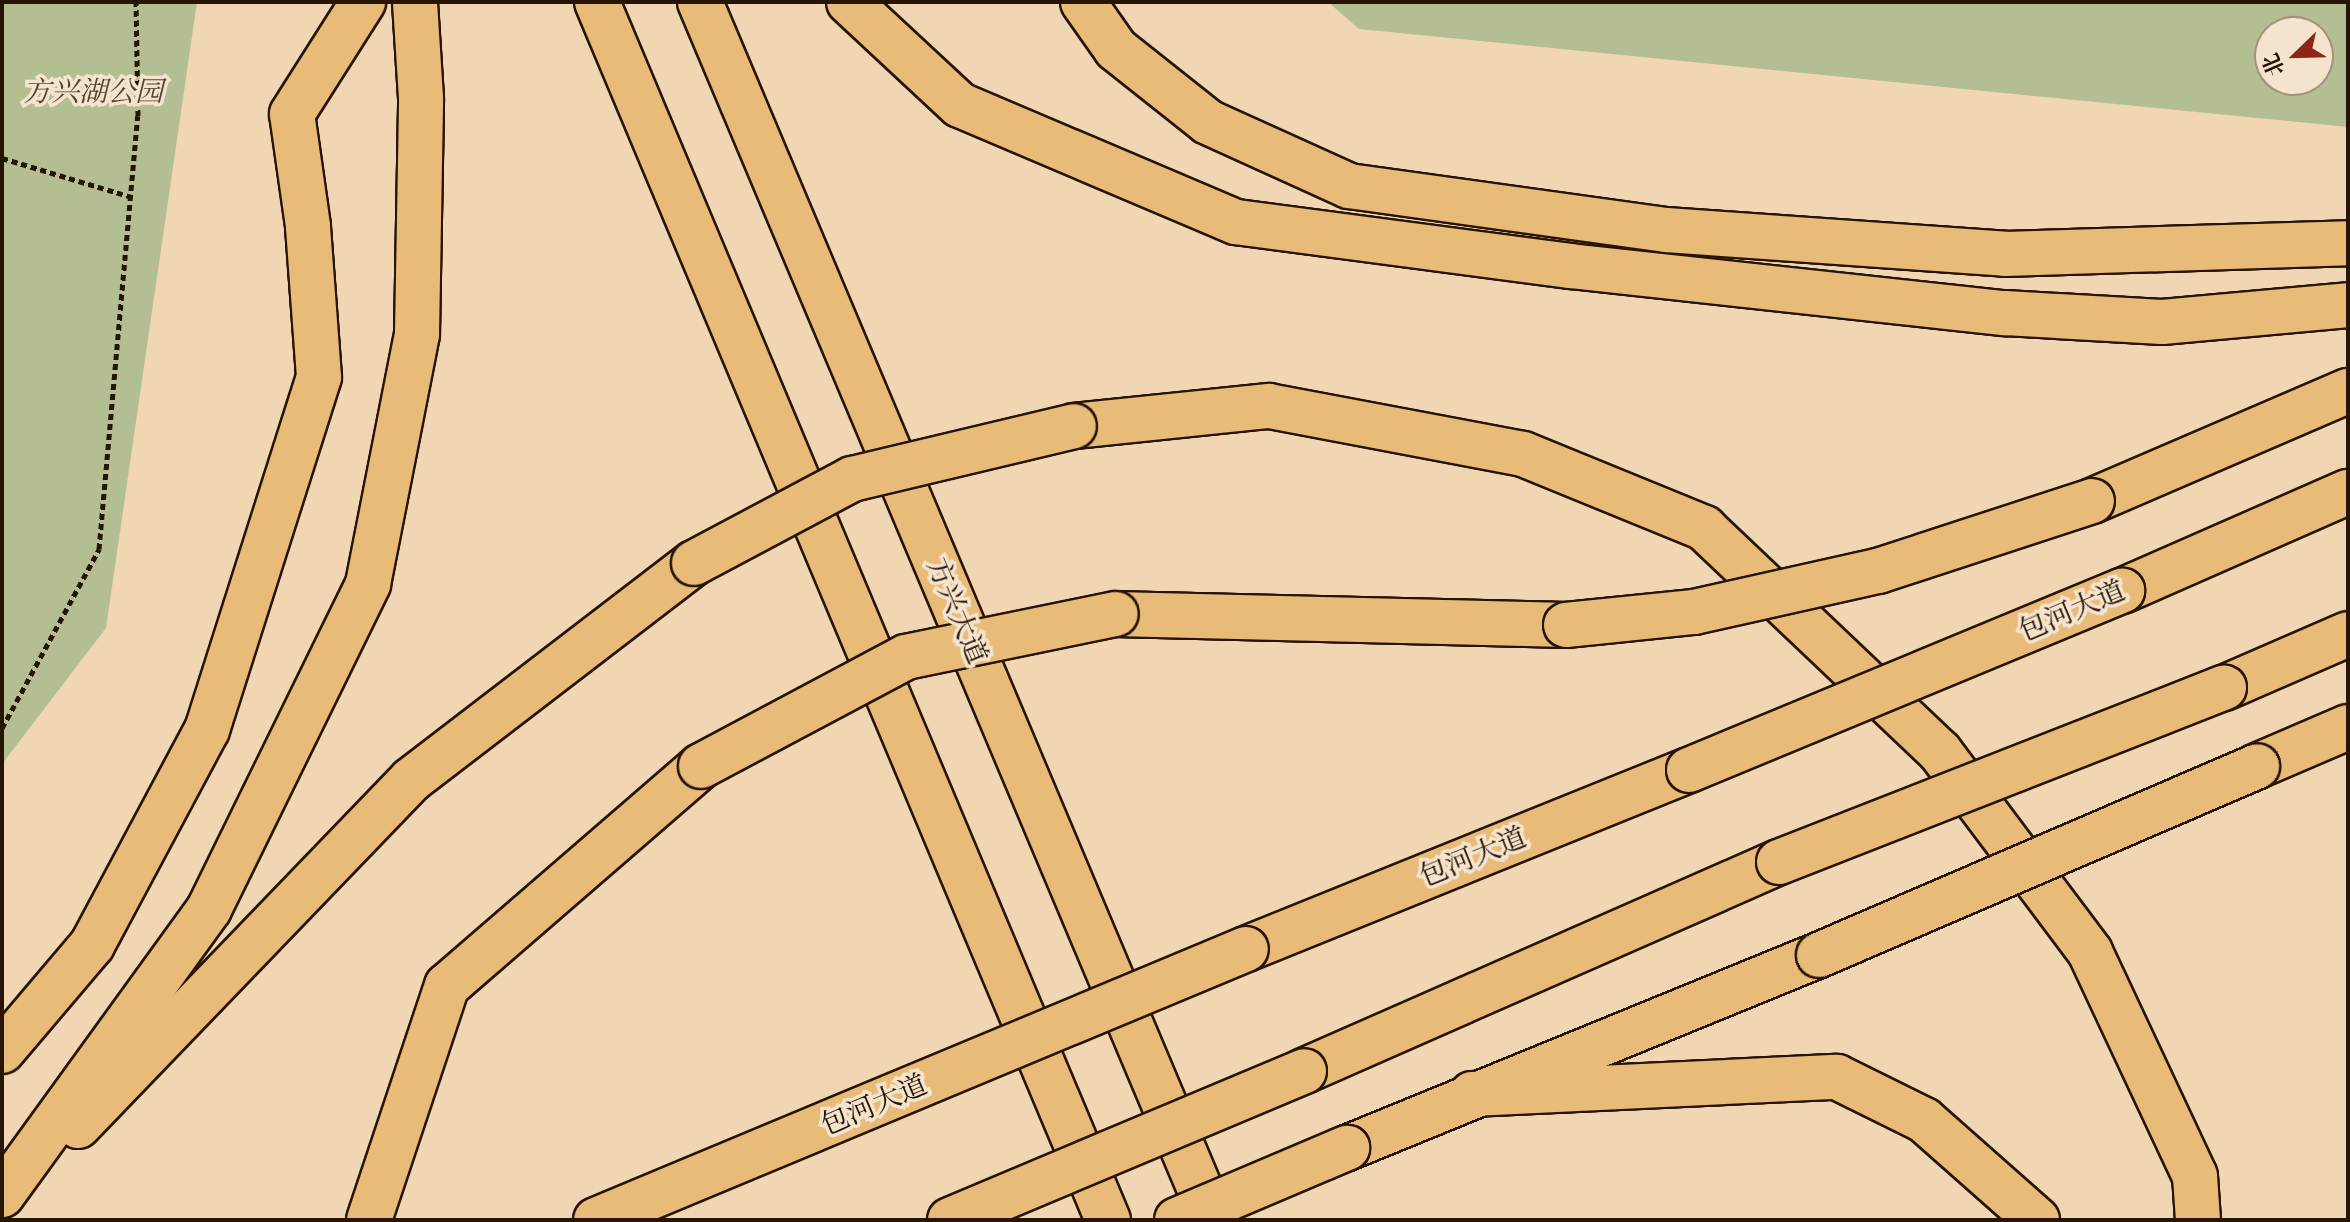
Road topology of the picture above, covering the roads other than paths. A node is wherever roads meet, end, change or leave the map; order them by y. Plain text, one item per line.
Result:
1 (415, 2) edge
2 (597, 2) edge
3 (700, 2) edge
4 (849, 2) edge
5 (1083, 2) edge
6 (360, 5) edge
7 (2348, 243) edge
8 (2348, 305) edge
9 (2348, 391) edge
10 (2348, 492) edge
11 (2348, 634) edge
12 (2348, 727) edge
13 (2, 1051) edge
14 (1472, 1094) junction
15 (2, 1195) edge
16 (2, 1202) edge
17 (369, 1220) edge
18 (596, 1220) edge
19 (950, 1220) edge
20 (1108, 1220) edge
21 (1177, 1220) edge
22 (1213, 1220) edge
23 (2037, 1220) edge
24 (2198, 1220) edge

1 - 15 main road
2 - 20 main road
3 - 22 main road, 方兴大道
4 - 8 main road
5 - 7 main road
6 - 13 main road
9 - 17 main road, bridge
10 - 18 main road, 包河大道, bridge
11 - 19 main road, bridge
12 - 14 main road, bridge
14 - 21 main road, bridge
14 - 23 main road
16 - 24 main road, bridge

